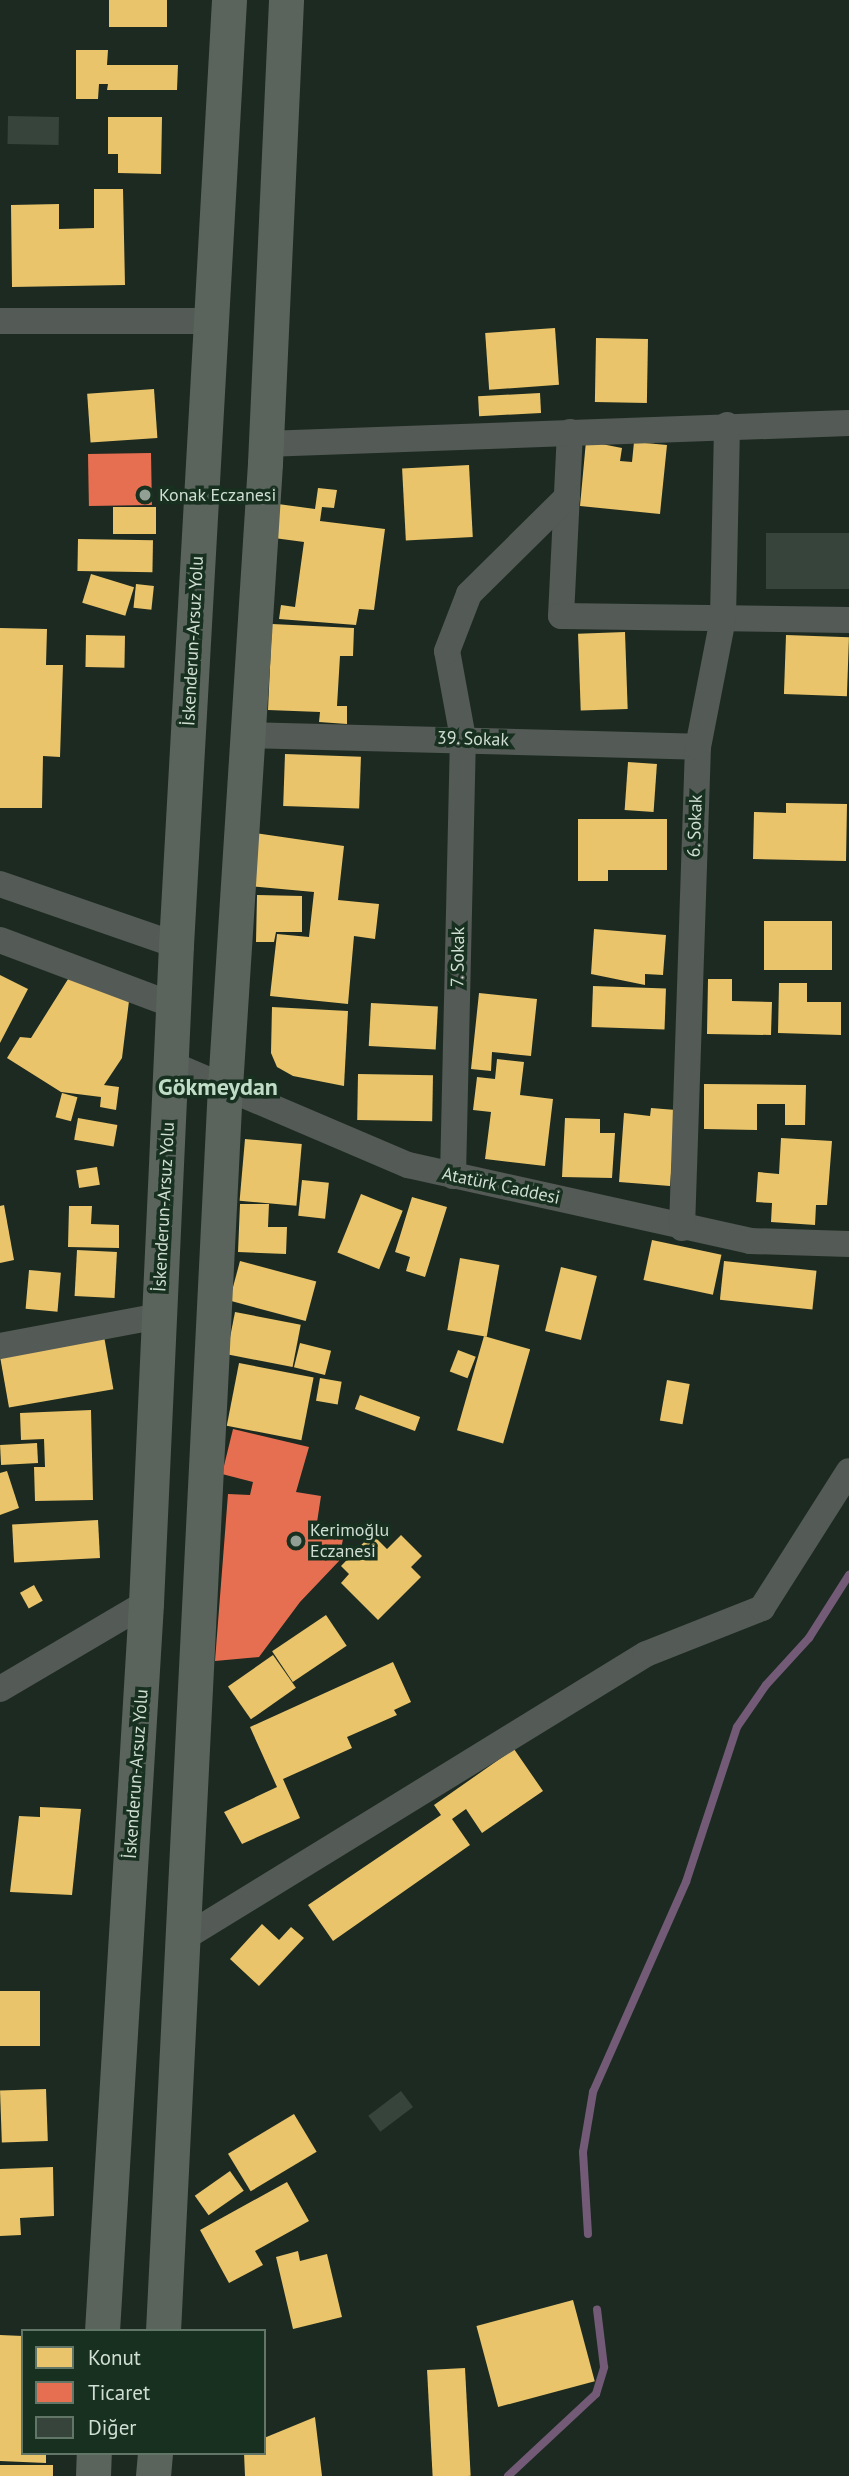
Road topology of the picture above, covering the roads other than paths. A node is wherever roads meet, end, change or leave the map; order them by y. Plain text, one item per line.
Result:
1 (229, 0) edge
2 (286, 0) edge
3 (0, 321) edge
4 (211, 321) junction
5 (849, 423) edge
6 (727, 425) junction
7 (570, 432) junction
8 (265, 444) junction
9 (567, 497) junction
10 (723, 618) junction
11 (849, 620) edge
12 (248, 735) junction
13 (463, 738) junction
14 (698, 747) junction
15 (0, 884) edge
16 (0, 940) edge
17 (176, 945) junction
18 (173, 1005) junction
19 (171, 1064) junction
20 (225, 1087) junction
21 (453, 1176) junction
22 (682, 1228) junction
23 (849, 1244) edge
24 (159, 1316) junction
25 (0, 1346) edge
26 (849, 1471) edge
27 (146, 1603) junction
28 (0, 1689) edge
29 (184, 1938) junction
30 (102, 2329) edge
31 (163, 2329) edge
32 (94, 2455) edge
33 (155, 2455) edge
34 (93, 2476) edge
35 (153, 2476) edge

1 - 4 main road, İskenderun-Arsuz Yolu
2 - 8 main road
3 - 4 street
4 - 17 main road, İskenderun-Arsuz Yolu
5 - 6 street
6 - 7 street
6 - 10 street, 6. Sokak
7 - 8 street
7 - 9 street
8 - 12 main road
9 - 10 street
9 - 13 street, 7. Sokak
10 - 11 street
10 - 14 street, 6. Sokak
12 - 13 street, 39. Sokak
12 - 20 main road
13 - 14 street, 39. Sokak
13 - 21 street, 7. Sokak
14 - 22 street, 6. Sokak
15 - 17 street
16 - 18 street
17 - 18 main road, İskenderun-Arsuz Yolu
18 - 19 main road, İskenderun-Arsuz Yolu
19 - 20 street, Atatürk Caddesi
19 - 24 main road, İskenderun-Arsuz Yolu
20 - 21 street, Atatürk Caddesi
20 - 29 main road
21 - 22 street, Atatürk Caddesi
22 - 23 street, Atatürk Caddesi
24 - 25 street
24 - 27 main road, İskenderun-Arsuz Yolu
26 - 29 street
27 - 28 street
27 - 30 main road, İskenderun-Arsuz Yolu
29 - 31 main road
32 - 34 main road
33 - 35 main road

